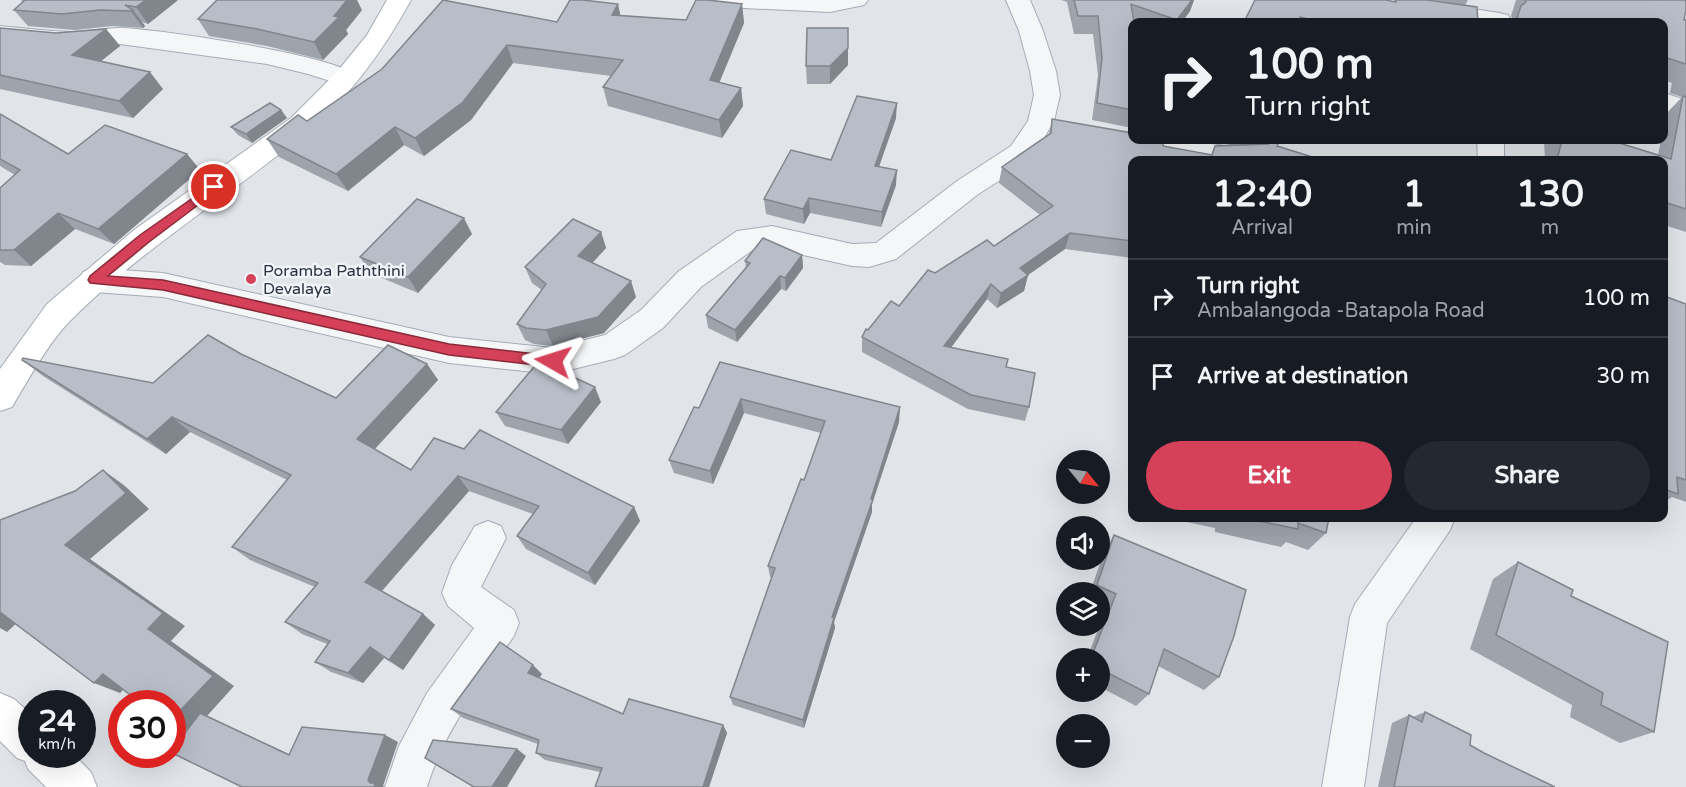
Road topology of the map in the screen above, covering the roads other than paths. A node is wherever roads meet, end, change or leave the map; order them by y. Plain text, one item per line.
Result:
1 (399, 0) edge
2 (724, 0) edge
3 (856, 0) edge
4 (1018, 0) edge
5 (1368, 0) edge
6 (1498, 14) edge
7 (0, 34) edge
8 (346, 78) junction
9 (1668, 103) edge
10 (1686, 110) edge
11 (1162, 144) edge
12 (1224, 156) edge
13 (94, 280) junction
14 (0, 397) edge
15 (1434, 522) edge
16 (488, 538) dead end
17 (0, 713) edge
18 (18, 730) edge
19 (57, 768) edge
20 (76, 787) edge
21 (406, 787) edge
22 (1343, 787) edge

1 - 8 main road
2 - 3 street
4 - 13 street
5 - 6 street
7 - 8 street
8 - 13 main road
9 - 10 street
11 - 12 street
13 - 14 main road
15 - 22 street
16 - 21 street
17 - 18 main road
19 - 20 main road

